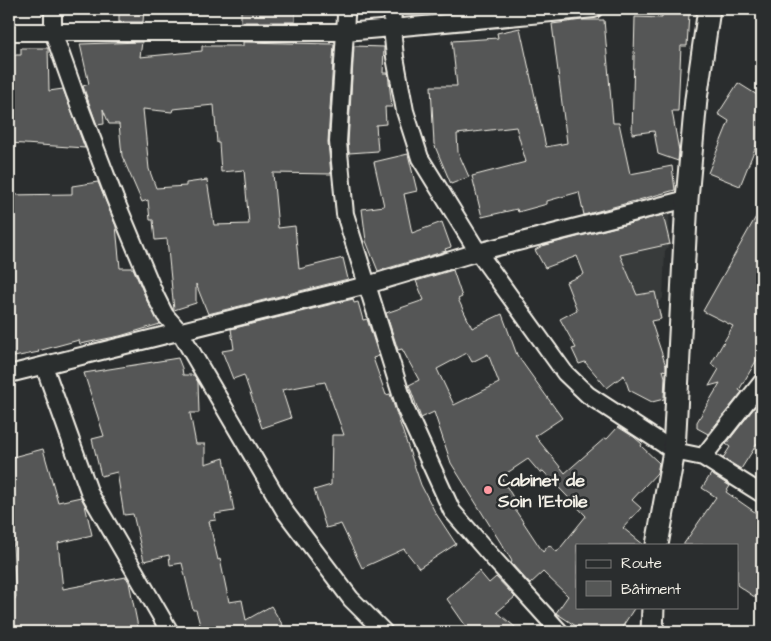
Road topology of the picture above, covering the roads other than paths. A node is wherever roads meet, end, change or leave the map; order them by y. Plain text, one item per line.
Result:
1 (53, 9) edge
2 (345, 9) edge
3 (393, 9) edge
4 (594, 9) edge
5 (709, 9) edge
6 (392, 28) junction
7 (9, 32) edge
8 (53, 32) junction
9 (345, 32) junction
10 (687, 199) junction
11 (478, 252) junction
12 (367, 285) junction
13 (180, 332) junction
14 (44, 366) junction
15 (9, 374) edge
16 (762, 382) edge
17 (674, 451) junction
18 (703, 456) junction
19 (762, 494) edge
20 (657, 544) edge
21 (653, 608) edge
22 (170, 632) edge
23 (384, 632) edge
24 (560, 632) edge
25 (653, 632) edge

1 - 8 street
2 - 9 street
3 - 6 street
4 - 6 street
5 - 10 street
6 - 9 street
6 - 11 street
7 - 8 street
8 - 9 street
8 - 13 street
9 - 12 street
10 - 11 street
10 - 17 street
11 - 12 street
11 - 17 street
12 - 13 street
12 - 24 street
13 - 14 street
13 - 23 street
14 - 15 street
14 - 22 street
16 - 18 street
17 - 18 street
17 - 20 street
18 - 19 street
21 - 25 street

